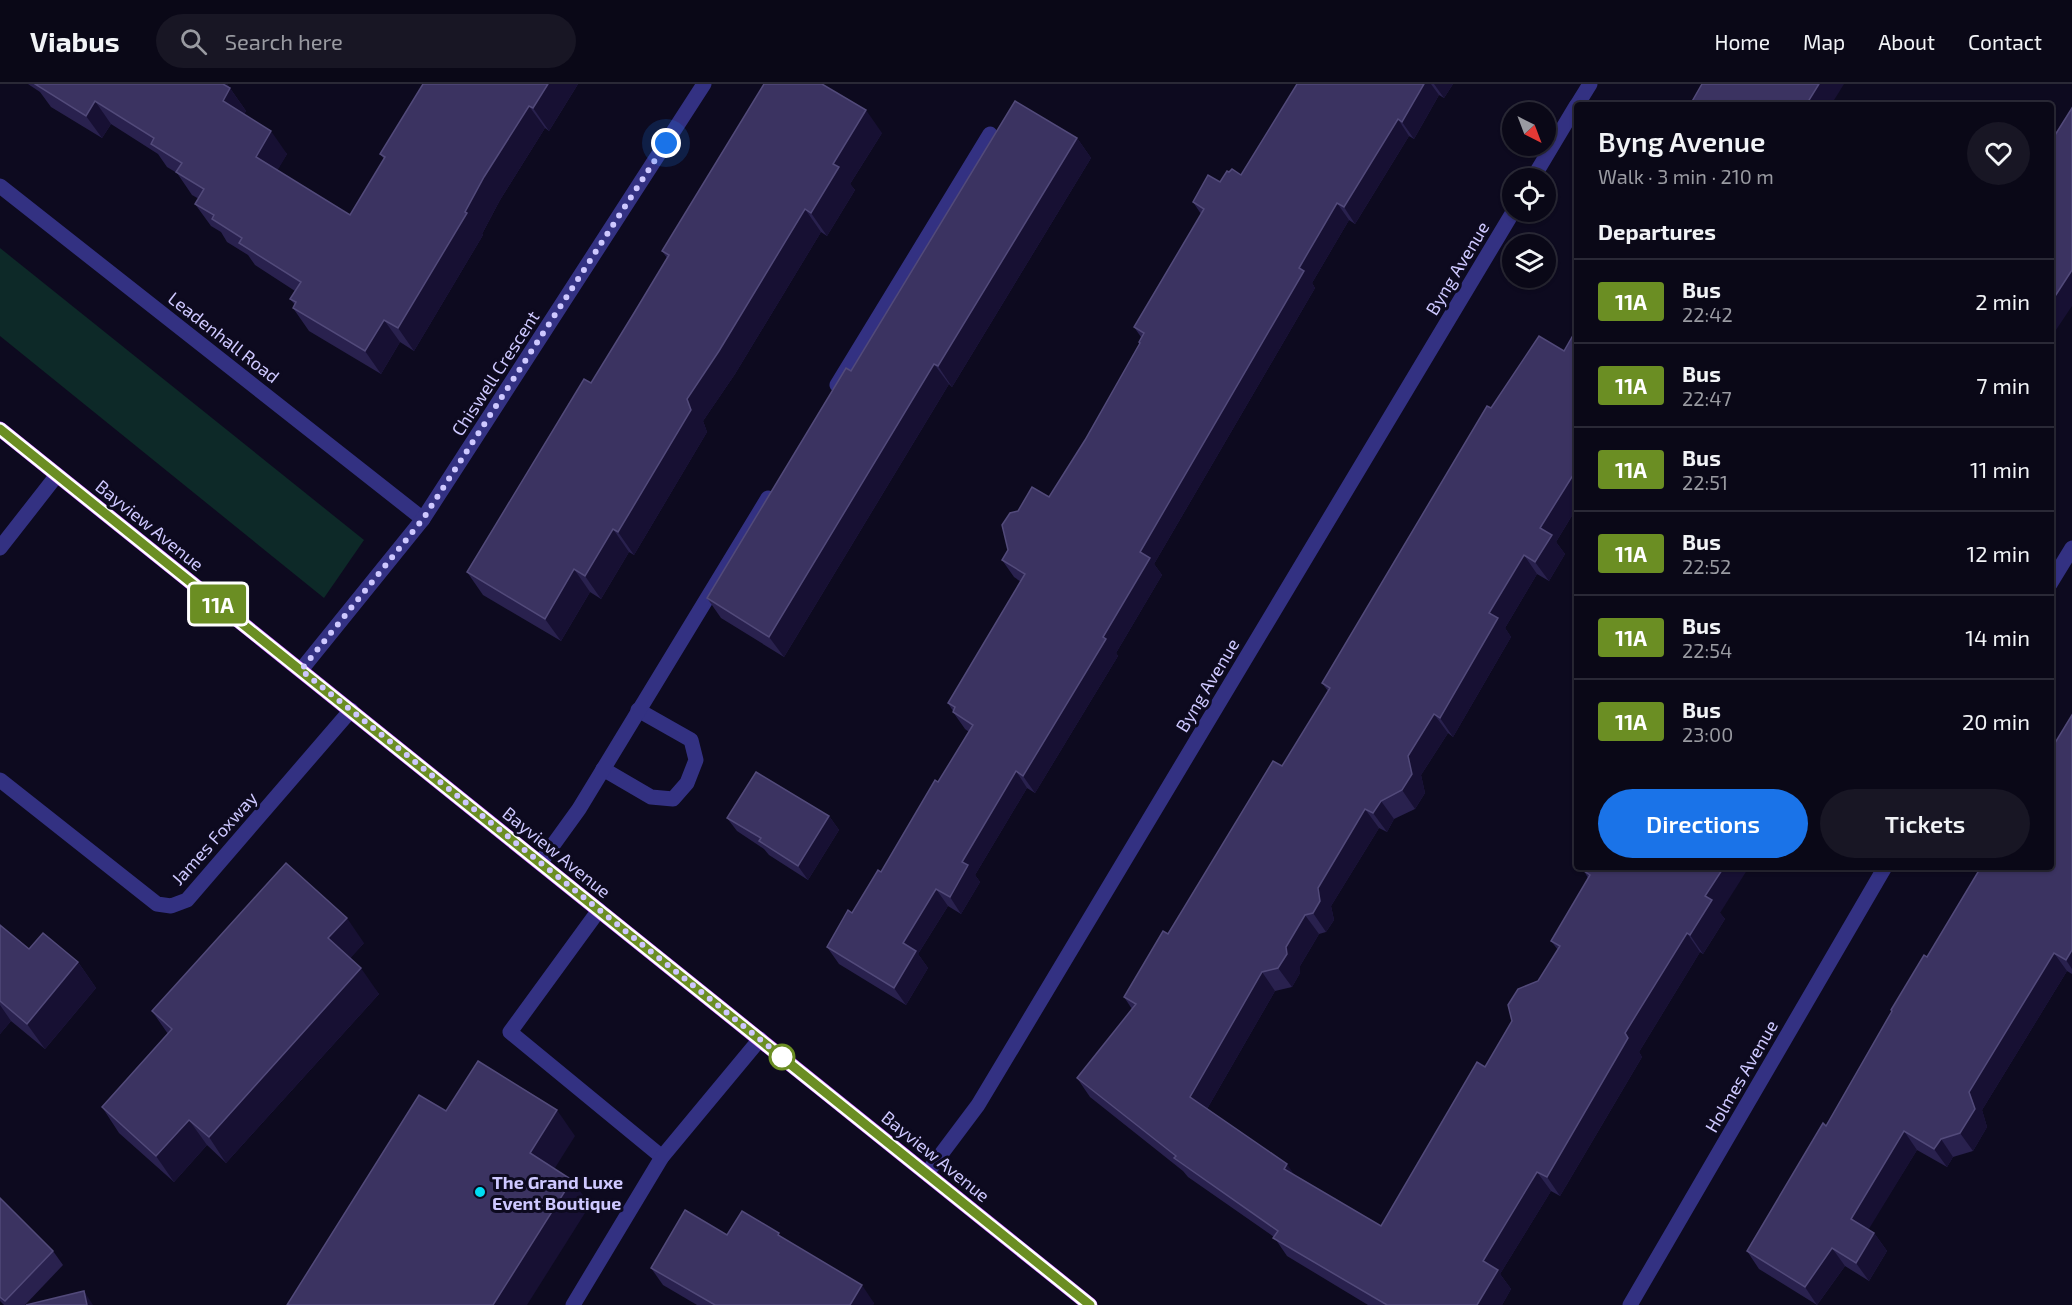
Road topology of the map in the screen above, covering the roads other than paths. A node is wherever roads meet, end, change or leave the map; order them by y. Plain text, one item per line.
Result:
1 (704, 84) edge
2 (1590, 84) edge
3 (1579, 102) edge
4 (1574, 111) edge
5 (990, 134) dead end
6 (1539, 168) edge
7 (0, 186) edge
8 (1508, 222) edge
9 (830, 397) edge
10 (0, 429) edge
11 (57, 475) junction
12 (774, 488) edge
13 (423, 519) junction
14 (0, 548) edge
15 (2072, 548) edge
16 (2054, 577) edge
17 (301, 670) junction
18 (351, 710) junction
19 (638, 710) junction
20 (603, 769) junction
21 (0, 780) edge
22 (540, 863) junction
23 (1884, 870) edge
24 (599, 910) junction
25 (760, 1040) junction
26 (662, 1157) junction
27 (927, 1173) junction
28 (573, 1305) edge
29 (1090, 1305) edge
30 (1630, 1305) edge

1 - 13 street, Chiswell Crescent
2 - 3 street
4 - 6 street
5 - 9 street
7 - 13 street, Leadenhall Road
8 - 27 street, Byng Avenue
10 - 11 main road, Bayview Avenue
11 - 14 street
11 - 17 main road, Bayview Avenue
12 - 19 street
13 - 17 street, Chiswell Crescent
15 - 16 street
17 - 18 main road, Bayview Avenue
18 - 21 street, James Foxway
18 - 22 main road, Bayview Avenue
19 - 20 street
19 - 20 street
20 - 22 street
22 - 24 main road, Bayview Avenue
23 - 30 street, Holmes Avenue
24 - 25 main road, Bayview Avenue
24 - 26 street
25 - 26 street
25 - 27 main road, Bayview Avenue
26 - 28 street
27 - 29 main road, Bayview Avenue

